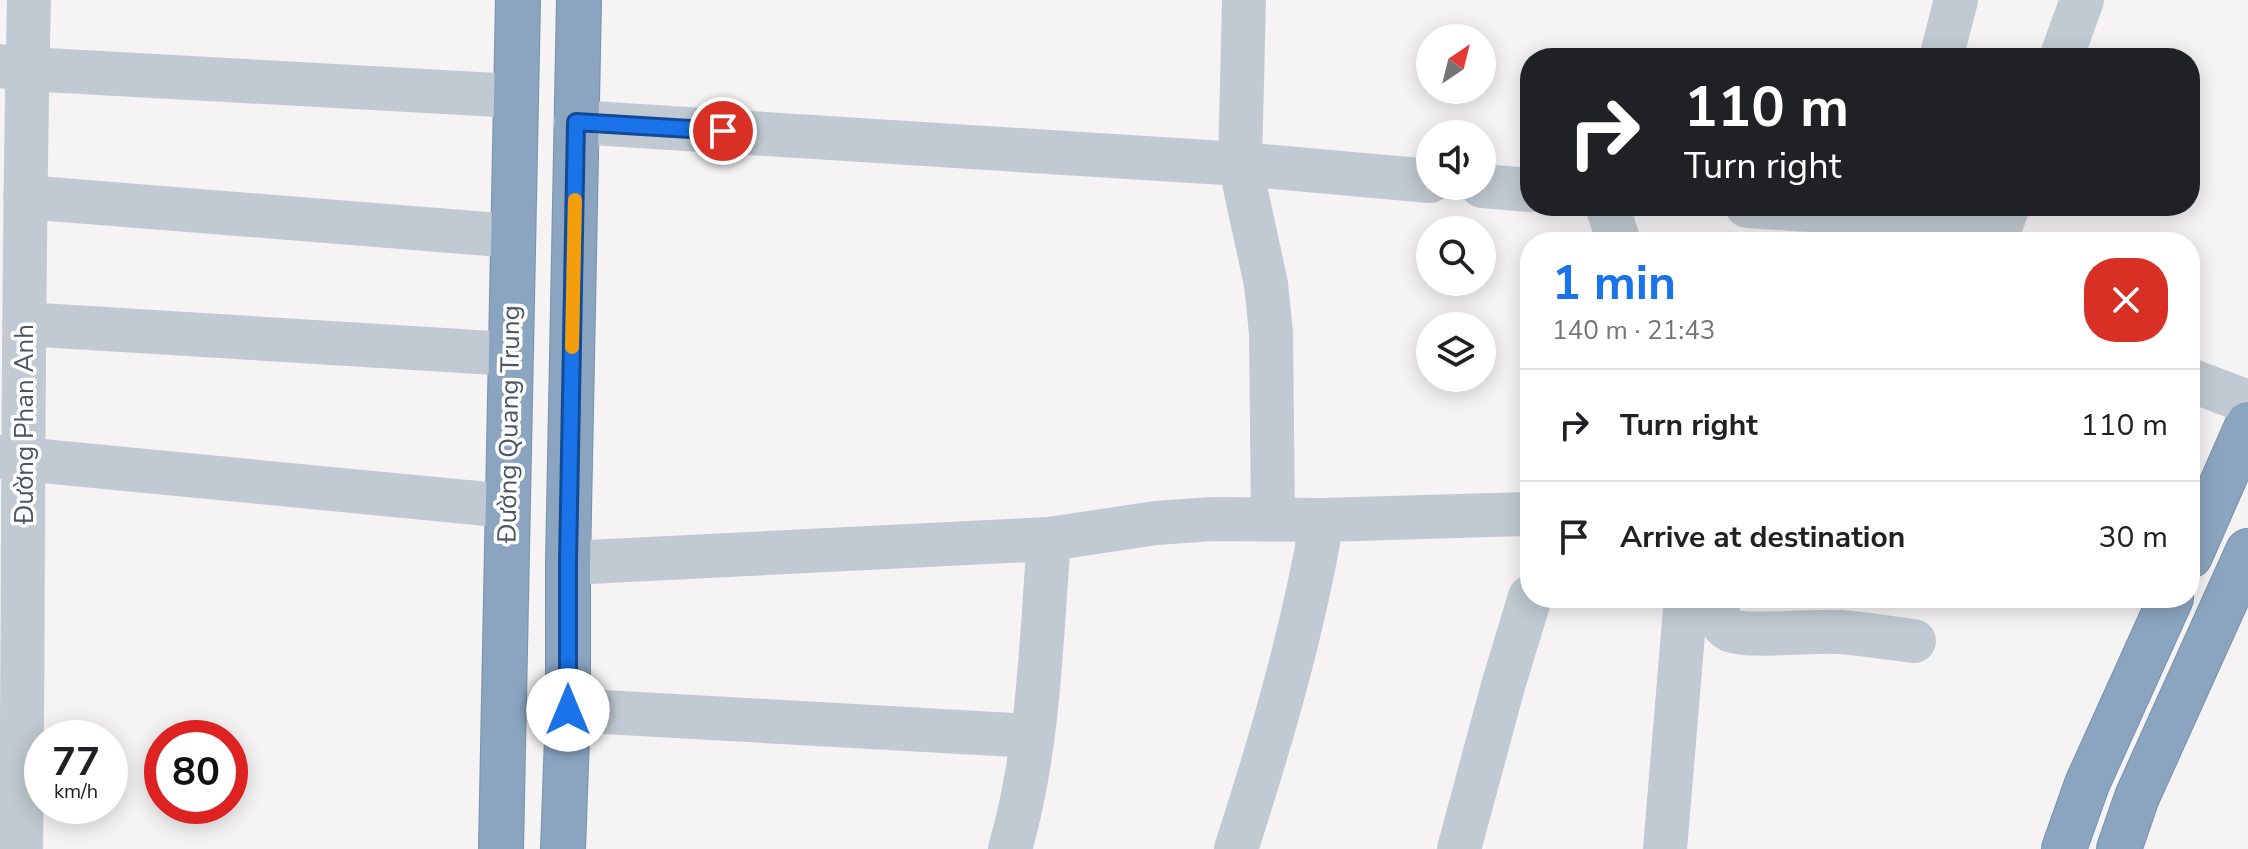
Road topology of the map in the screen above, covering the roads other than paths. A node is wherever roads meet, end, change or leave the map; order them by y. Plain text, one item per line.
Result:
1 (29, 0) edge
2 (518, 0) edge
3 (579, 0) edge
4 (1244, 0) edge
5 (1956, 0) edge
6 (2082, 0) edge
7 (1944, 48) edge
8 (2065, 48) edge
9 (14, 68) edge
10 (516, 96) junction
11 (576, 122) junction
12 (1240, 164) junction
13 (1416, 180) edge
14 (1496, 187) edge
15 (1520, 189) edge
16 (25, 197) junction
17 (1915, 216) edge
18 (1963, 232) edge
19 (513, 236) junction
20 (12, 256) edge
21 (24, 324) junction
22 (511, 354) junction
23 (2200, 384) edge
24 (2248, 402) edge
25 (2248, 424) edge
26 (12, 459) edge
27 (508, 506) junction
28 (1520, 514) edge
29 (1273, 519) junction
30 (1322, 520) junction
31 (2200, 533) edge
32 (1049, 539) junction
33 (2247, 555) edge
34 (568, 563) junction
35 (1527, 608) edge
36 (1685, 608) edge
37 (1717, 608) edge
38 (2166, 608) edge
39 (1914, 641) dead end
40 (568, 710) junction
41 (1032, 736) junction
42 (21, 849) edge
43 (501, 849) edge
44 (563, 849) edge
45 (1010, 849) edge
46 (1236, 849) edge
47 (1459, 849) edge
48 (1665, 849) edge
49 (2064, 849) edge
50 (2119, 849) edge

1 - 9 street, Đường Phan Anh
2 - 10 highway, Đường Quang Trung
3 - 11 highway
4 - 12 street
5 - 7 street
6 - 8 street
9 - 10 street
9 - 16 street, Đường Phan Anh
10 - 19 highway, Đường Quang Trung
11 - 12 street
11 - 34 highway
12 - 13 street
12 - 29 street
14 - 15 street
16 - 19 street
16 - 20 street, Đường Phan Anh
17 - 18 street
19 - 22 highway, Đường Quang Trung
20 - 21 street, Đường Phan Anh
21 - 22 street
21 - 26 street, Đường Phan Anh
22 - 27 highway, Đường Quang Trung
23 - 24 street
25 - 31 highway
26 - 27 street
26 - 42 street, Đường Phan Anh
27 - 43 highway, Đường Quang Trung
28 - 30 street
29 - 30 street
29 - 32 street
30 - 46 street
32 - 34 street
32 - 41 street
33 - 50 highway
34 - 40 highway
35 - 47 street
36 - 48 street
37 - 39 street
38 - 49 highway
40 - 41 street
40 - 44 highway
41 - 45 street

